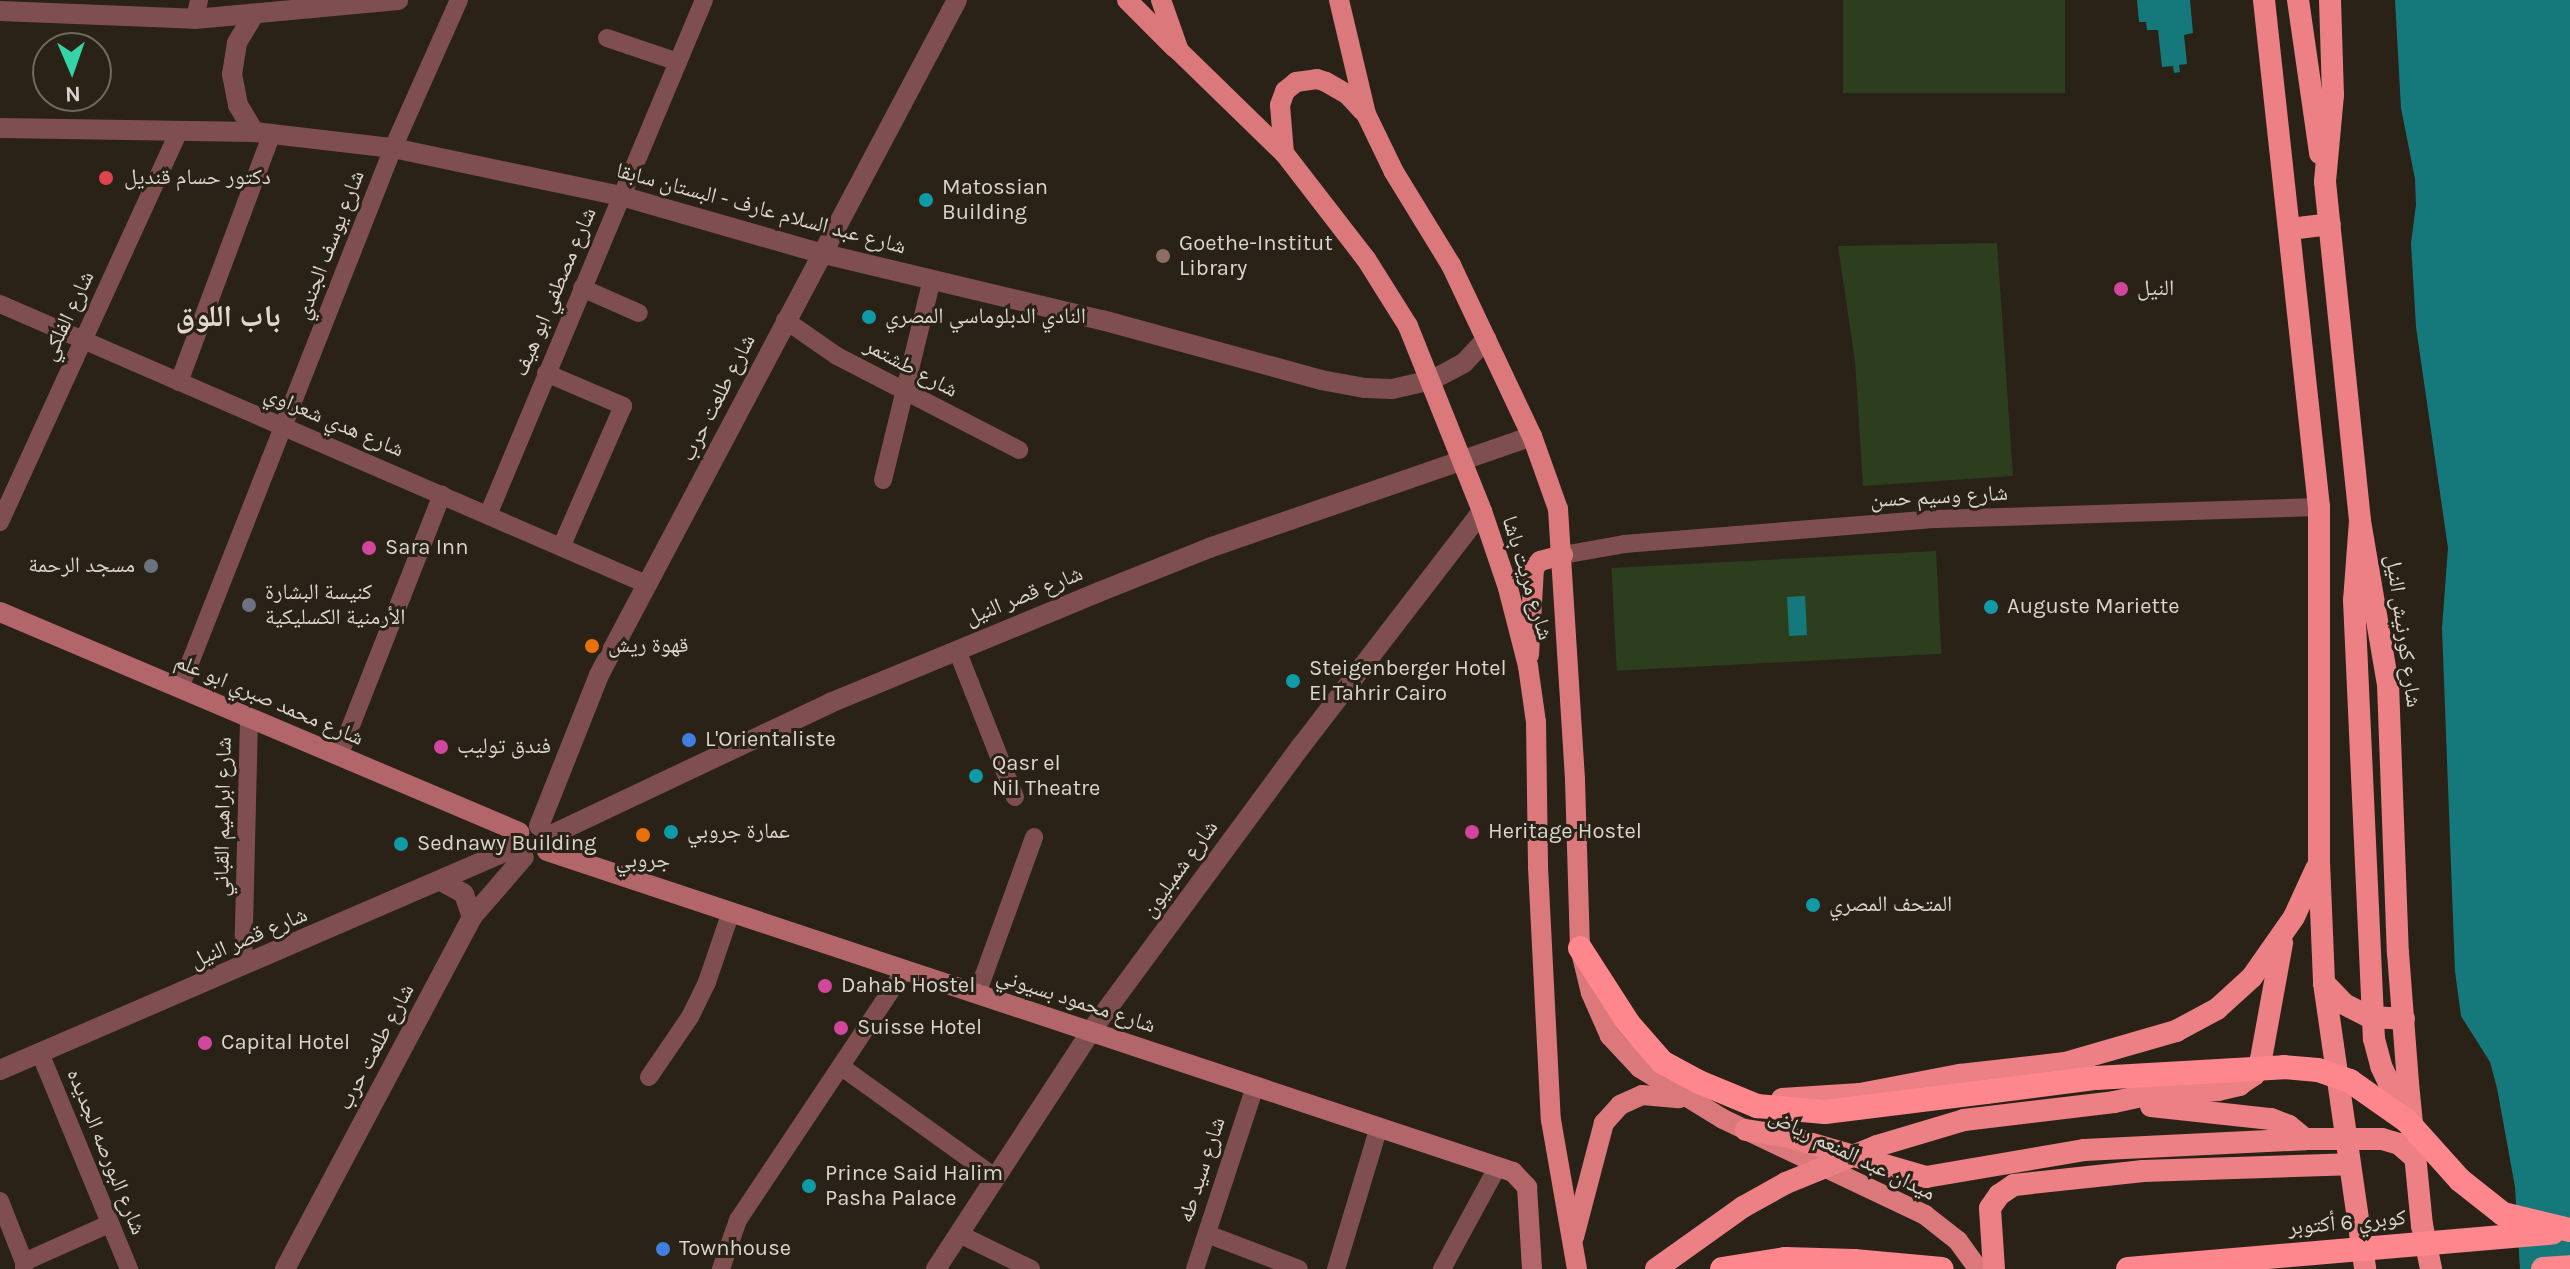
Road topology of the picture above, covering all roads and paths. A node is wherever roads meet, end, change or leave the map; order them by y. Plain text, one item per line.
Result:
1 (398, 0) edge
2 (459, 0) edge
3 (704, 0) edge
4 (957, 0) edge
5 (1127, 0) edge
6 (1161, 0) edge
7 (1339, 0) edge
8 (2264, 0) edge
9 (2298, 0) edge
10 (2330, 0) edge
11 (7, 8) edge
12 (197, 10) edge
13 (253, 16) junction
14 (607, 38) dead end
15 (1179, 51) junction
16 (678, 62) junction
17 (1366, 114) junction
18 (0, 128) edge
19 (179, 131) junction
20 (263, 132) junction
21 (393, 148) junction
22 (1284, 153) junction
23 (2325, 182) junction
24 (621, 196) junction
25 (2330, 224) junction
26 (2290, 229) junction
27 (820, 253) junction
28 (932, 279) junction
29 (582, 288) junction
30 (0, 304) edge
31 (639, 313) dead end
32 (785, 320) junction
33 (1486, 339) junction
34 (83, 340) junction
35 (546, 373) junction
36 (1432, 380) junction
37 (179, 382) junction
38 (904, 393) junction
39 (285, 427) junction
40 (1532, 436) junction
41 (1019, 450) dead end
42 (1460, 462) junction
43 (883, 480) dead end
44 (442, 495) junction
45 (2319, 507) junction
46 (1482, 511) junction
47 (488, 515) junction
48 (2360, 521) junction
49 (0, 522) edge
50 (561, 547) junction
51 (1563, 555) junction
52 (648, 585) junction
53 (0, 612) edge
54 (957, 650) junction
55 (1528, 666) junction
56 (180, 688) junction
57 (249, 717) junction
58 (339, 756) junction
59 (1015, 797) dead end
60 (1034, 837) dead end
61 (532, 842) junction
62 (2319, 862) junction
63 (441, 881) junction
64 (731, 912) junction
65 (472, 917) junction
66 (2283, 933) junction
67 (1580, 948) junction
68 (243, 966) junction
69 (905, 970) junction
70 (2324, 983) junction
71 (977, 994) junction
72 (2404, 1019) junction
73 (1091, 1031) junction
74 (40, 1053) junction
75 (843, 1068) junction
76 (0, 1070) edge
77 (649, 1077) dead end
78 (1255, 1086) junction
79 (1737, 1098) junction
80 (1691, 1101) junction
81 (2114, 1102) junction
82 (2407, 1121) junction
83 (1379, 1127) junction
84 (1746, 1130) junction
85 (2344, 1138) junction
86 (2305, 1139) junction
87 (2415, 1158) junction
88 (2349, 1164) junction
89 (1498, 1166) junction
90 (996, 1178) junction
91 (0, 1201) edge
92 (109, 1224) junction
93 (2570, 1230) edge
94 (959, 1234) junction
95 (1207, 1234) junction
96 (1572, 1248) junction
97 (24, 1265) edge
98 (726, 1266) edge
99 (2570, 1267) edge
100 (129, 1269) edge
101 (285, 1269) edge
102 (936, 1269) edge
103 (1031, 1269) edge
104 (1195, 1269) edge
105 (1299, 1269) edge
106 (1336, 1269) edge
107 (1442, 1269) edge
108 (1532, 1269) edge
109 (1568, 1269) edge
110 (1577, 1269) edge
111 (1656, 1269) edge
112 (1722, 1269) edge
113 (1942, 1269) edge
114 (1978, 1269) edge
115 (1994, 1269) edge
116 (2128, 1269) edge
117 (2365, 1269) edge
118 (2431, 1269) edge
119 (2543, 1269) edge

1 - 13 street
2 - 21 street, شارع يوسف الجندي
3 - 16 street, شارع مصطفي ابو هيف
4 - 27 street, شارع طلعت حرب
5 - 15 main road
6 - 15 main road, شارع مريت باشا
7 - 17 main road, شارع مريت باشا
8 - 26 highway
9 - 23 highway
10 - 23 highway, شارع كورنيش النيل
11 - 12 street
12 - 13 street
13 - 20 street
14 - 16 street
15 - 22 main road, شارع مريت باشا
16 - 24 street, شارع مصطفي ابو هيف
17 - 22 main road
17 - 33 main road, شارع مريت باشا
18 - 19 street, شارع عبد السلام عارف - البستان سابقا
19 - 20 street, شارع عبد السلام عارف - البستان سابقا
19 - 34 street, شارع الفلكي
20 - 21 street, شارع عبد السلام عارف - البستان سابقا
20 - 37 street
21 - 24 street, شارع عبد السلام عارف - البستان سابقا
21 - 39 street, شارع يوسف الجندي
22 - 36 main road, شارع مريت باشا
23 - 25 highway, شارع كورنيش النيل
24 - 27 street, شارع عبد السلام عارف - البستان سابقا
24 - 29 street, شارع مصطفي ابو هيف
25 - 26 highway
25 - 48 highway, شارع كورنيش النيل
26 - 45 highway
27 - 28 street, شارع عبد السلام عارف - البستان سابقا
27 - 32 street, شارع طلعت حرب
28 - 36 street, شارع عبد السلام عارف - البستان سابقا
28 - 38 street
29 - 31 street
29 - 35 street, شارع مصطفي ابو هيف
30 - 34 street, شارع هدي شعراوي
32 - 38 street, شارع طشتمر
32 - 52 street, شارع طلعت حرب
33 - 36 street, شارع عبد السلام عارف - البستان سابقا
33 - 40 main road, شارع مريت باشا
34 - 37 street, شارع هدي شعراوي
34 - 49 street, شارع الفلكي
35 - 47 street, شارع مصطفي ابو هيف
35 - 50 street
36 - 42 main road, شارع مريت باشا
37 - 39 street, شارع هدي شعراوي
38 - 41 street, شارع طشتمر
38 - 43 street
39 - 44 street, شارع هدي شعراوي
39 - 56 street, شارع يوسف الجندي
40 - 42 street, شارع قصر النيل
40 - 51 main road, شارع مريت باشا
42 - 46 main road, شارع مريت باشا
42 - 54 street, شارع قصر النيل
44 - 47 street, شارع هدي شعراوي
44 - 58 street
45 - 51 street, شارع وسيم حسن
45 - 62 highway
46 - 55 main road, شارع مريت باشا
46 - 73 street, شارع شمبليون
47 - 50 street, شارع هدي شعراوي
48 - 72 highway, شارع كورنيش النيل
48 - 82 highway, bridge
50 - 52 street, شارع هدي شعراوي
51 - 55 main road
51 - 67 main road, شارع مريت باشا
52 - 61 street, شارع طلعت حرب
53 - 56 main road, شارع محمد صبري ابو علم
54 - 59 street
54 - 61 street, شارع قصر النيل
55 - 96 main road, شارع مريت باشا
56 - 57 main road, شارع محمد صبري ابو علم
57 - 58 main road, شارع محمد صبري ابو علم
57 - 68 street, شارع ابراهيم القباني
58 - 61 main road, شارع محمد صبري ابو علم
60 - 71 street
61 - 63 street, شارع قصر النيل
61 - 64 main road, شارع محمود بسيوني
61 - 65 street, شارع طلعت حرب
62 - 66 highway
62 - 70 highway
63 - 65 street
63 - 68 street, شارع قصر النيل
64 - 69 main road, شارع محمود بسيوني
64 - 77 street
65 - 101 street, شارع طلعت حرب
66 - 79 highway
66 - 81 highway
67 - 79 highway
67 - 80 main road, شارع مريت باشا
68 - 74 street, شارع قصر النيل
69 - 71 main road, شارع محمود بسيوني
69 - 75 street
70 - 72 highway
70 - 85 highway
71 - 73 main road, شارع محمود بسيوني
72 - 87 highway, شارع كورنيش النيل
73 - 78 main road, شارع محمود بسيوني
73 - 90 street, شارع شمبليون
74 - 76 street, شارع قصر النيل
74 - 92 street, شارع البورصه الجديده
75 - 90 street
75 - 98 street
78 - 83 main road, شارع محمود بسيوني
78 - 95 street, شارع سيد طه
79 - 82 highway, bridge
80 - 84 main road, ميدان عبد المنعم رياض
80 - 96 main road
81 - 86 highway
81 - 111 highway, bridge
82 - 93 highway, bridge
83 - 89 main road, شارع محمود بسيوني
83 - 106 street
84 - 86 highway
84 - 114 main road, ميدان عبد المنعم رياض
85 - 86 highway
85 - 87 highway
85 - 88 highway
87 - 118 highway, شارع كورنيش النيل
88 - 115 highway
88 - 117 highway
89 - 107 street
89 - 108 main road
90 - 94 street, شارع شمبليون
91 - 97 street
92 - 97 street
92 - 100 street, شارع البورصه الجديده
93 - 116 highway, كوبري 6 أكتوبر, bridge
94 - 102 street, شارع شمبليون
94 - 103 street
95 - 104 street, شارع سيد طه
95 - 105 street
96 - 109 main road
96 - 110 main road, شارع مريت باشا
99 - 119 highway
112 - 113 highway

